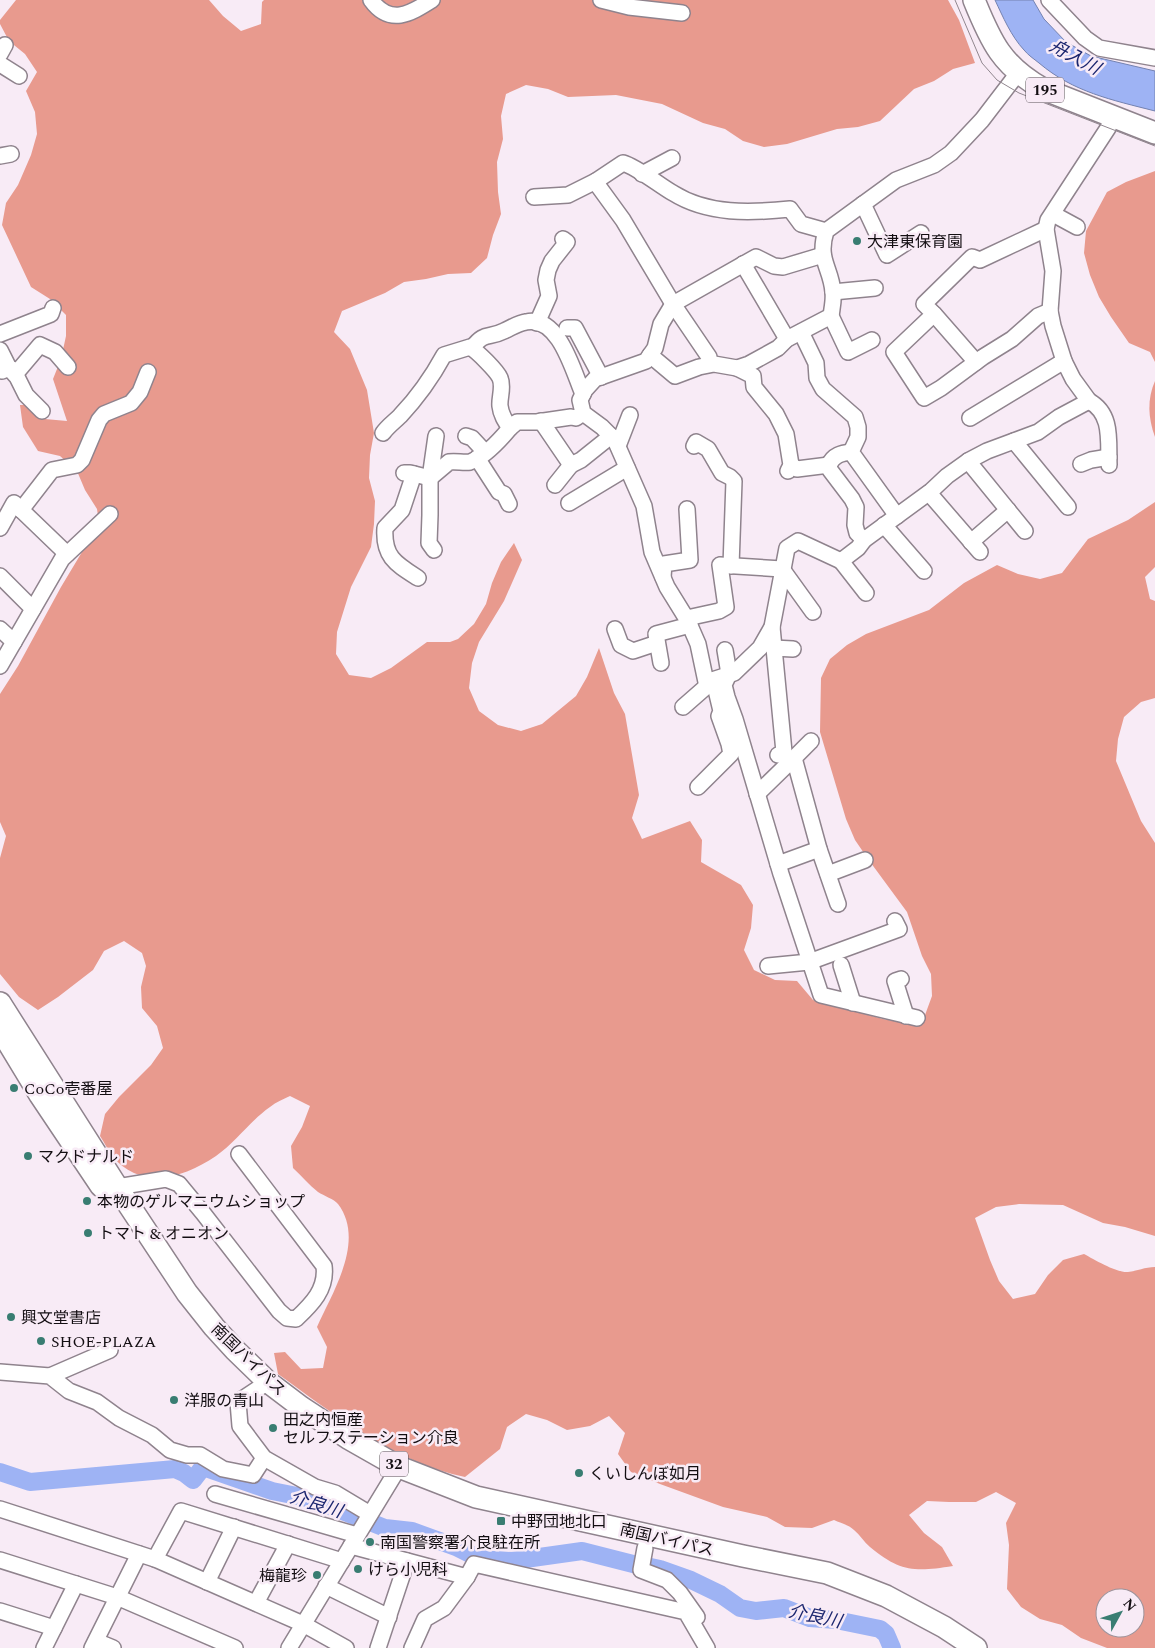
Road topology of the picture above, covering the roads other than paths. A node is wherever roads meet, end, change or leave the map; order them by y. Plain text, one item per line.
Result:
1 (371, 0) edge
2 (432, 0) edge
3 (602, 0) edge
4 (974, 0) edge
5 (1049, 0) edge
6 (682, 13) dead end
7 (1155, 58) edge
8 (0, 64) edge
9 (1018, 73) junction
10 (19, 76) dead end
11 (1112, 116) junction
12 (1155, 133) edge
13 (672, 158) dead end
14 (642, 174) junction
15 (596, 181) junction
16 (534, 197) dead end
17 (863, 204) junction
18 (1053, 214) junction
19 (1077, 227) dead end
20 (1046, 229) junction
21 (826, 231) junction
22 (921, 233) dead end
23 (563, 239) dead end
24 (823, 255) junction
25 (743, 264) junction
26 (876, 288) dead end
27 (833, 292) junction
28 (673, 304) junction
29 (53, 308) dead end
30 (1050, 311) junction
31 (934, 314) junction
32 (831, 316) junction
33 (537, 323) junction
34 (567, 328) dead end
35 (800, 332) junction
36 (0, 334) edge
37 (787, 339) junction
38 (872, 340) dead end
39 (472, 348) junction
40 (0, 350) edge
41 (650, 355) junction
42 (709, 357) dead end
43 (1064, 361) junction
44 (976, 362) junction
45 (68, 367) dead end
46 (737, 368) junction
47 (5, 370) edge
48 (148, 372) dead end
49 (601, 377) junction
50 (583, 394) junction
51 (1089, 401) junction
52 (42, 411) dead end
53 (583, 413) junction
54 (630, 414) dead end
55 (970, 418) dead end
56 (541, 421) junction
57 (510, 428) junction
58 (383, 433) dead end
59 (436, 436) dead end
60 (466, 436) dead end
61 (614, 441) junction
62 (1014, 441) junction
63 (694, 446) dead end
64 (851, 452) junction
65 (481, 455) junction
66 (968, 461) junction
67 (1081, 464) dead end
68 (571, 465) junction
69 (829, 465) junction
70 (627, 468) junction
71 (430, 478) junction
72 (555, 485) dead end
73 (929, 493) junction
74 (569, 503) dead end
75 (508, 504) dead end
76 (1068, 507) dead end
77 (687, 509) dead end
78 (21, 510) junction
79 (1008, 510) junction
80 (110, 514) dead end
81 (897, 516) junction
82 (884, 526) junction
83 (0, 528) edge
84 (1025, 531) dead end
85 (864, 540) junction
86 (434, 550) dead end
87 (67, 554) junction
88 (841, 561) junction
89 (731, 566) junction
90 (782, 569) junction
91 (924, 571) dead end
92 (0, 576) edge
93 (663, 577) junction
94 (418, 578) dead end
95 (866, 593) dead end
96 (33, 609) junction
97 (812, 612) dead end
98 (688, 622) junction
99 (772, 627) junction
100 (0, 629) edge
101 (615, 629) dead end
102 (14, 642) junction
103 (657, 643) junction
104 (773, 648) junction
105 (793, 649) dead end
106 (725, 650) dead end
107 (661, 663) dead end
108 (0, 666) edge
109 (727, 679) junction
110 (707, 684) junction
111 (683, 706) dead end
112 (720, 716) junction
113 (811, 741) dead end
114 (778, 755) dead end
115 (794, 758) junction
116 (698, 787) dead end
117 (757, 794) junction
118 (819, 849) junction
119 (865, 860) dead end
120 (778, 864) junction
121 (828, 874) junction
122 (838, 904) dead end
123 (896, 921) dead end
124 (809, 962) junction
125 (841, 965) dead end
126 (768, 966) dead end
127 (901, 979) dead end
128 (0, 1003) edge
129 (853, 1003) junction
130 (0, 1029) edge
131 (238, 1154) dead end
132 (111, 1190) junction
133 (110, 1350) dead end
134 (0, 1372) edge
135 (50, 1376) junction
136 (262, 1385) junction
137 (264, 1458) junction
138 (395, 1473) junction
139 (215, 1494) dead end
140 (0, 1509) edge
141 (234, 1527) junction
142 (362, 1528) junction
143 (288, 1544) junction
144 (645, 1548) junction
145 (139, 1554) junction
146 (155, 1559) junction
147 (0, 1560) edge
148 (342, 1561) junction
149 (407, 1561) junction
150 (467, 1577) junction
151 (207, 1582) junction
152 (76, 1584) junction
153 (326, 1586) junction
154 (117, 1597) junction
155 (256, 1603) junction
156 (0, 1610) edge
157 (388, 1618) junction
158 (303, 1624) junction
159 (54, 1628) junction
160 (94, 1644) edge
161 (229, 1647) edge
162 (44, 1648) edge
163 (113, 1648) edge
164 (289, 1648) edge
165 (346, 1648) edge
166 (378, 1648) edge
167 (412, 1648) edge
168 (707, 1648) edge
169 (717, 1648) edge
170 (955, 1648) edge
171 (976, 1648) edge

1 - 2 street
3 - 6 street
4 - 9 highway, 195
5 - 7 street
8 - 10 street
9 - 11 highway, 195
9 - 17 street
11 - 12 highway, 195
11 - 18 street
13 - 14 street
14 - 15 street
14 - 21 street
15 - 16 street
15 - 28 street
17 - 21 street
17 - 22 street
18 - 19 street
18 - 20 street
20 - 30 street
20 - 31 street
21 - 24 street
23 - 33 street
24 - 25 street
24 - 27 street
25 - 28 street
25 - 37 street
26 - 27 street
27 - 32 street
28 - 41 street
28 - 42 street
29 - 36 street
30 - 43 street
30 - 44 street
31 - 44 street
31 - 44 street
32 - 35 street
32 - 38 street
33 - 39 street
33 - 50 street
34 - 49 street
35 - 37 street
35 - 64 street
37 - 46 street
39 - 57 street
39 - 58 street
40 - 47 street
41 - 46 street
41 - 49 street
43 - 51 street
43 - 55 street
45 - 47 street
46 - 69 street
47 - 52 street
48 - 78 street
49 - 50 street
50 - 53 street
51 - 62 street
51 - 67 street
53 - 56 street
53 - 61 street
54 - 61 street
56 - 57 street
56 - 68 street
57 - 65 street
59 - 71 street
60 - 65 street
61 - 68 street
61 - 70 street
62 - 66 street
62 - 76 street
63 - 89 street
64 - 69 street
64 - 81 street
65 - 71 street
65 - 75 street
66 - 73 street
66 - 79 street
68 - 72 street
69 - 85 street
70 - 74 street
70 - 93 street
71 - 86 street
71 - 94 street
73 - 79 street
73 - 81 street
77 - 93 street
78 - 83 street
78 - 87 street
79 - 84 street
80 - 87 street
81 - 82 street
82 - 85 street
82 - 91 street
85 - 88 street
87 - 96 street
88 - 90 street
88 - 95 street
89 - 90 street
89 - 98 street
90 - 97 street
90 - 99 street
92 - 96 street
93 - 98 street
96 - 102 street
98 - 103 street
98 - 110 street
99 - 104 street
99 - 109 street
100 - 102 street
101 - 103 street
102 - 108 street
103 - 107 street
104 - 105 street
104 - 114 street
106 - 109 street
109 - 110 street
109 - 112 street
109 - 117 street
110 - 111 street
110 - 112 street
112 - 116 street
113 - 115 street
115 - 117 street
115 - 118 street
117 - 120 street
118 - 120 street
118 - 121 street
119 - 121 street
120 - 124 street
121 - 122 street
123 - 124 street
124 - 126 street
124 - 129 street
125 - 129 street
127 - 129 street
128 - 132 highway, 南国バイパス / 32
130 - 132 highway, 南国バイパス / 32
131 - 132 street
132 - 136 highway, 南国バイパス / 32
133 - 135 street
134 - 135 street
135 - 137 street
136 - 137 street
136 - 138 highway, 南国バイパス / 32
137 - 142 street
138 - 142 street
138 - 144 highway, 南国バイパス / 32
138 - 171 highway, 南国バイパス / 32
139 - 142 street
140 - 145 street
141 - 143 street
141 - 146 street
141 - 151 street
142 - 148 street
142 - 149 street
143 - 148 street
143 - 155 street
144 - 169 street
144 - 170 highway, 南国バイパス / 32
145 - 146 street
145 - 154 street
146 - 151 street
147 - 152 street
148 - 153 street
149 - 150 street
149 - 157 street
150 - 167 street
150 - 168 street
151 - 155 street
152 - 154 street
152 - 159 street
153 - 157 street
153 - 158 street
154 - 160 street
154 - 161 street
155 - 158 street
156 - 159 street
157 - 166 street
158 - 164 street
158 - 165 street
159 - 162 street
160 - 163 street

